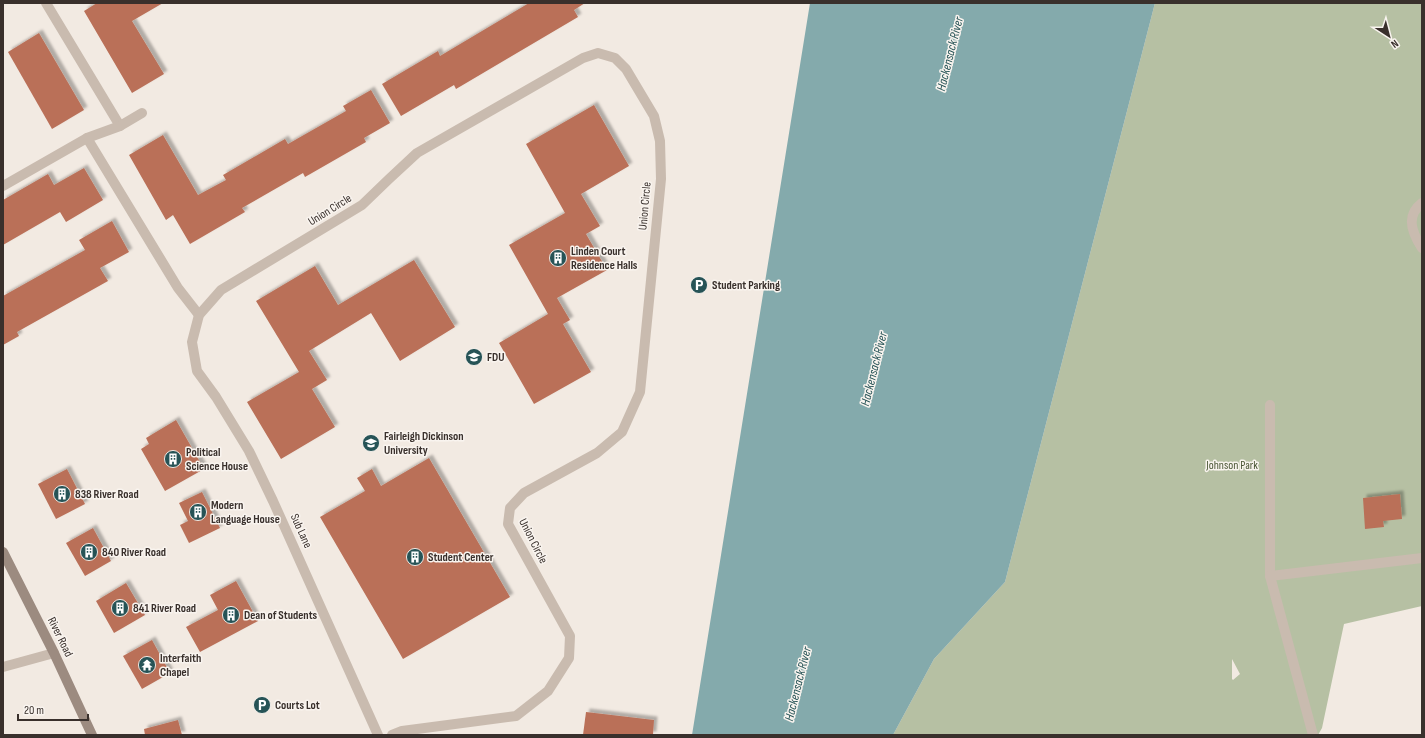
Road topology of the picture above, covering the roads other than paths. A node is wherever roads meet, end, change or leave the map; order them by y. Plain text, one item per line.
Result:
1 (46, 3) edge
2 (142, 113) dead end
3 (120, 126) junction
4 (87, 138) junction
5 (3, 186) edge
6 (1422, 203) edge
7 (1422, 248) edge
8 (199, 315) junction
9 (192, 342) joint
10 (1270, 405) dead end
11 (3, 552) edge
12 (1422, 558) edge
13 (1270, 576) junction
14 (54, 653) junction
15 (3, 667) edge
16 (92, 735) edge
17 (378, 735) edge
18 (392, 735) edge
19 (1313, 735) edge

1 - 3 street
2 - 3 street
3 - 4 street
4 - 5 street
4 - 8 street
6 - 7 street
8 - 9 street, Union Circle
8 - 18 street, Union Circle
9 - 17 street, Sub Lane
10 - 13 street
11 - 14 main road, River Road
12 - 13 street
13 - 19 street
14 - 15 street
14 - 16 main road, River Road

